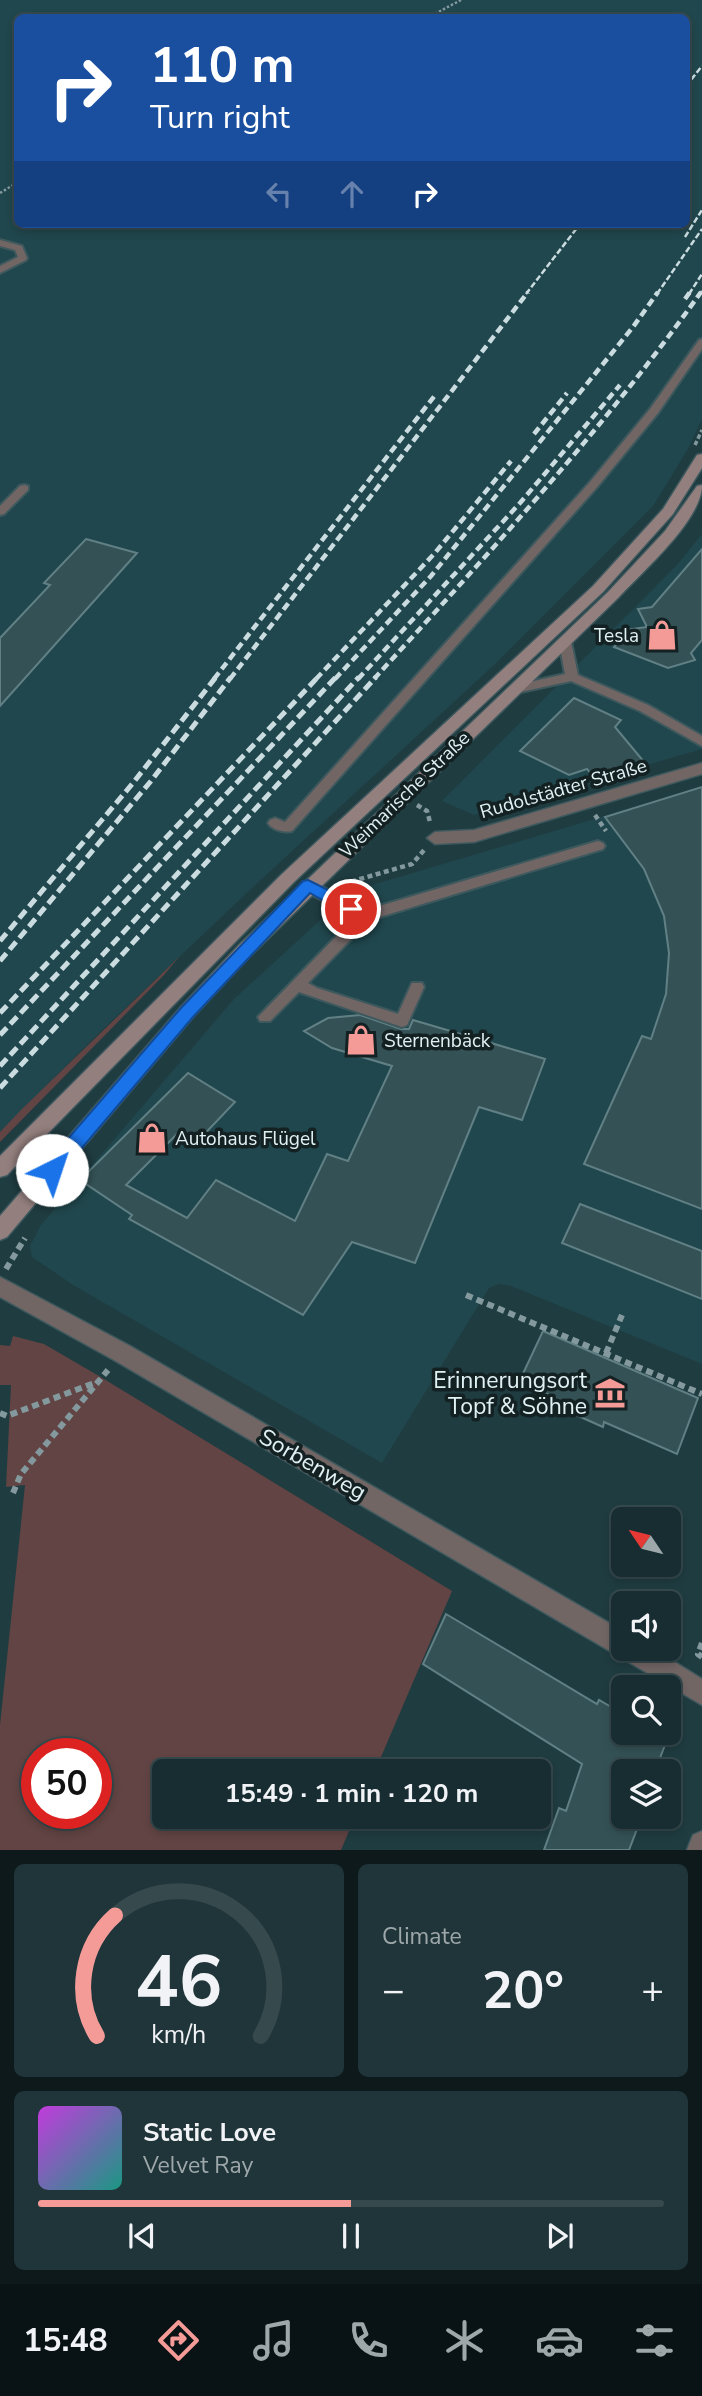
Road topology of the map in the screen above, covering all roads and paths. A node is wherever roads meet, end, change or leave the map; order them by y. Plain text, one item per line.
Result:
1 (461, 0) edge
2 (435, 14) edge
3 (0, 243) edge
4 (0, 270) edge
5 (702, 342) edge
6 (702, 458) edge
7 (24, 488) dead end
8 (702, 489) edge
9 (0, 512) edge
10 (565, 642) junction
11 (572, 677) junction
12 (516, 690) junction
13 (702, 742) edge
14 (702, 768) edge
15 (413, 803) dead end
16 (597, 818) dead end
17 (275, 823) dead end
18 (602, 825) dead end
19 (435, 838) junction
20 (598, 846) dead end
21 (343, 884) dead end
22 (308, 886) junction
23 (365, 916) junction
24 (299, 984) junction
25 (417, 987) dead end
26 (265, 1017) dead end
27 (0, 1169) edge
28 (0, 1231) edge
29 (23, 1241) dead end
30 (2, 1279) edge
31 (466, 1295) dead end
32 (622, 1315) dead end
33 (122, 1353) junction
34 (606, 1353) junction
35 (100, 1381) junction
36 (702, 1394) edge
37 (0, 1413) edge
38 (13, 1493) dead end
39 (611, 1638) edge
40 (702, 1643) edge
41 (702, 1657) edge
42 (650, 1661) edge
43 (702, 1693) edge
44 (702, 1844) edge
45 (700, 1850) edge

1 - 2 path
3 - 4 lane
5 - 17 lane
6 - 27 main road, Weimarische Straße
7 - 9 lane
8 - 10 main road, Weimarische Straße
10 - 11 lane
10 - 12 main road, Weimarische Straße
11 - 12 lane
11 - 13 lane
12 - 22 main road, Weimarische Straße
14 - 19 street, Rudolstädter Straße
15 - 19 path
16 - 18 path
19 - 21 path
20 - 23 lane
22 - 23 lane
22 - 28 main road, Weimarische Straße
23 - 24 lane
24 - 25 lane
24 - 26 lane
29 - 30 path
30 - 33 street, Sorbenweg
31 - 34 path
32 - 34 path
33 - 35 path
33 - 39 street, Sorbenweg
34 - 36 path
35 - 37 path
35 - 38 path
40 - 41 path
42 - 43 street
44 - 45 street

